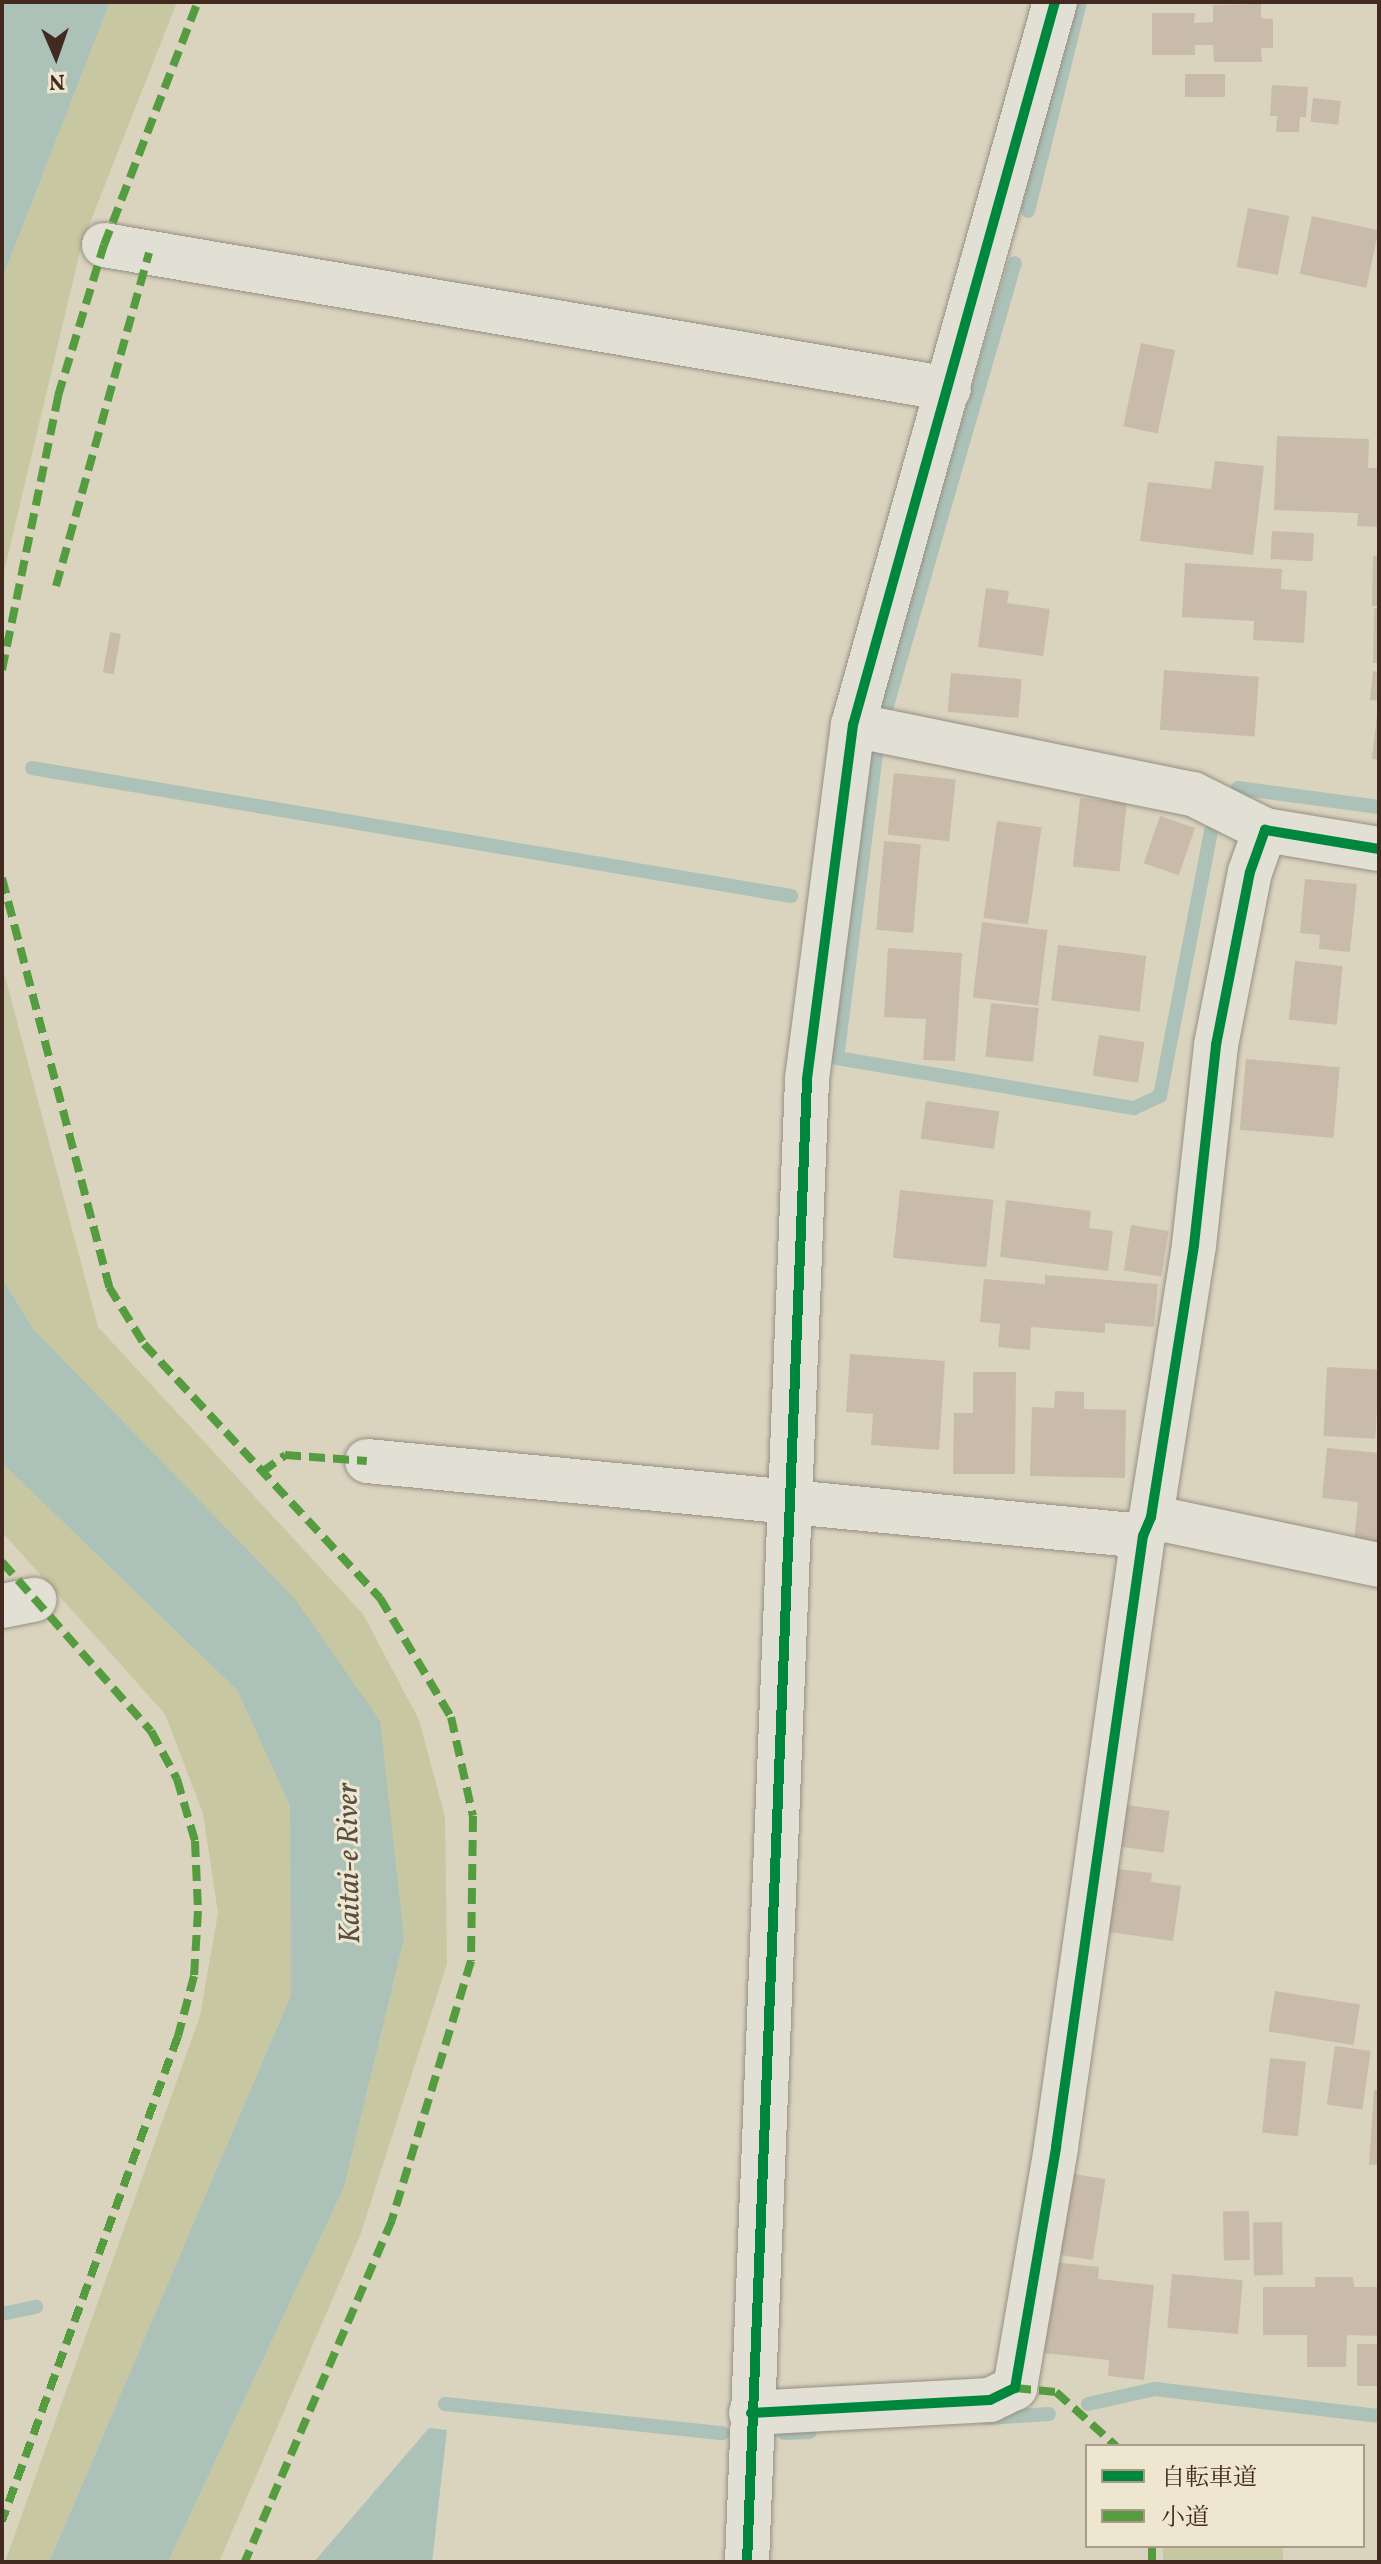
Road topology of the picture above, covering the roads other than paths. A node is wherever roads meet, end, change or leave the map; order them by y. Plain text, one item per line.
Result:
1 (1055, 2) edge
2 (104, 245) dead end
3 (949, 389) junction
4 (853, 725) junction
5 (1265, 830) junction
6 (1379, 849) edge
7 (367, 1461) dead end
8 (791, 1506) junction
9 (1147, 1527) junction
10 (1379, 1565) edge
11 (751, 2413) junction
12 (747, 2562) edge

1 - 3 street
2 - 3 street
3 - 4 street
4 - 5 street
4 - 8 street
5 - 6 street
5 - 9 street
7 - 8 street
8 - 9 street
8 - 11 street
9 - 10 street
9 - 11 street
11 - 12 street

